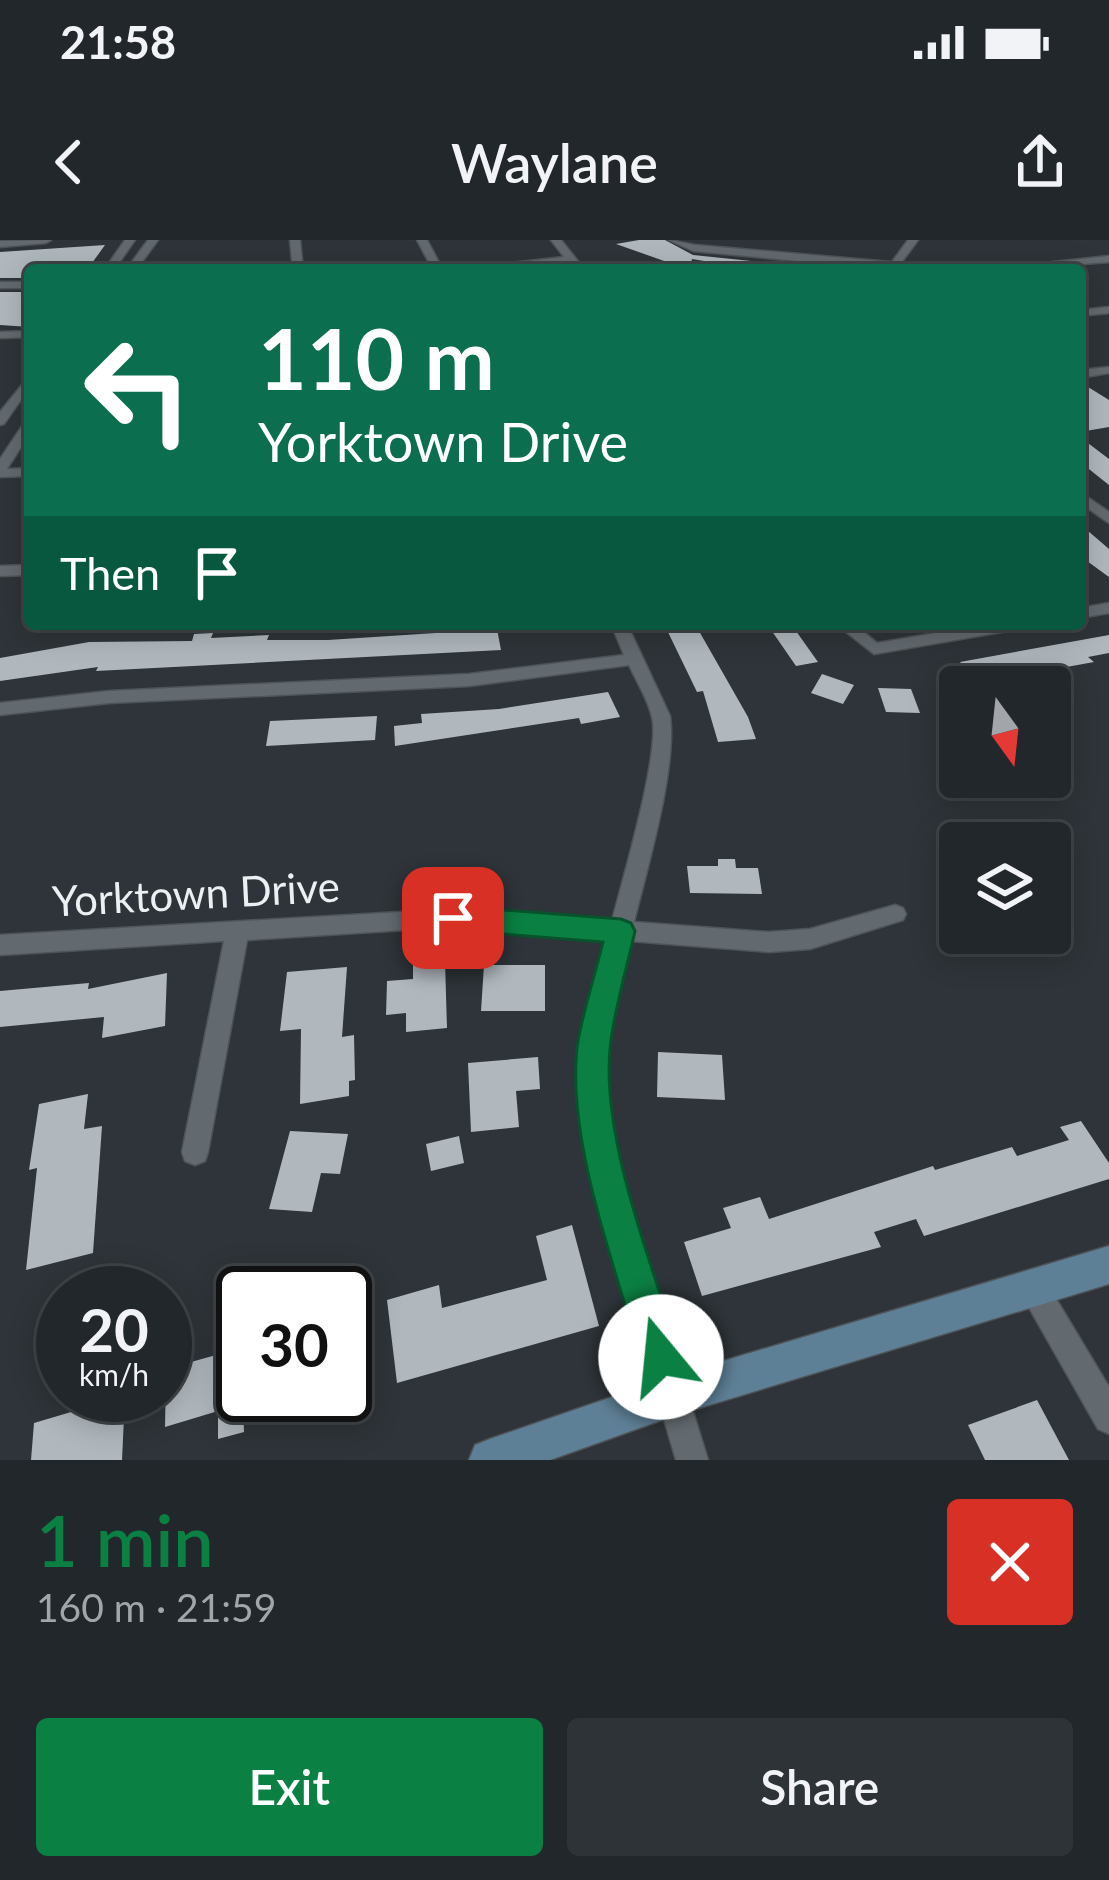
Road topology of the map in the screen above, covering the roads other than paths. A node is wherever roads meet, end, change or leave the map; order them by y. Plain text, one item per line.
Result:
1 (46, 240) edge
2 (556, 240) edge
3 (674, 240) edge
4 (788, 240) edge
5 (0, 244) edge
6 (784, 256) junction
7 (571, 259) junction
8 (1109, 259) edge
9 (518, 264) edge
10 (575, 264) edge
11 (782, 264) edge
12 (859, 264) edge
13 (1063, 264) edge
14 (24, 388) edge
15 (19, 395) junction
16 (0, 396) edge
17 (0, 421) edge
18 (24, 433) edge
19 (0, 471) edge
20 (622, 630) edge
21 (850, 630) edge
22 (986, 630) edge
23 (635, 659) junction
24 (0, 709) edge
25 (896, 914) dead end
26 (237, 931) junction
27 (621, 931) junction
28 (0, 945) edge
29 (196, 1152) dead end
30 (1109, 1264) edge
31 (1034, 1286) junction
32 (673, 1396) junction
33 (1109, 1418) edge
34 (490, 1460) edge
35 (692, 1460) edge

1 - 5 street
2 - 7 street
3 - 6 street
4 - 6 street
6 - 11 street
6 - 12 street
7 - 9 street
7 - 10 street
8 - 13 street
14 - 15 street
15 - 16 street
15 - 17 street
18 - 19 street
20 - 23 street
21 - 22 street
23 - 24 street
23 - 27 street
25 - 27 street, Yorktown Drive
26 - 27 street, Yorktown Drive
26 - 28 street, Yorktown Drive
26 - 29 street
27 - 32 street
30 - 31 street
31 - 32 street
31 - 33 street
32 - 34 street
32 - 35 street

